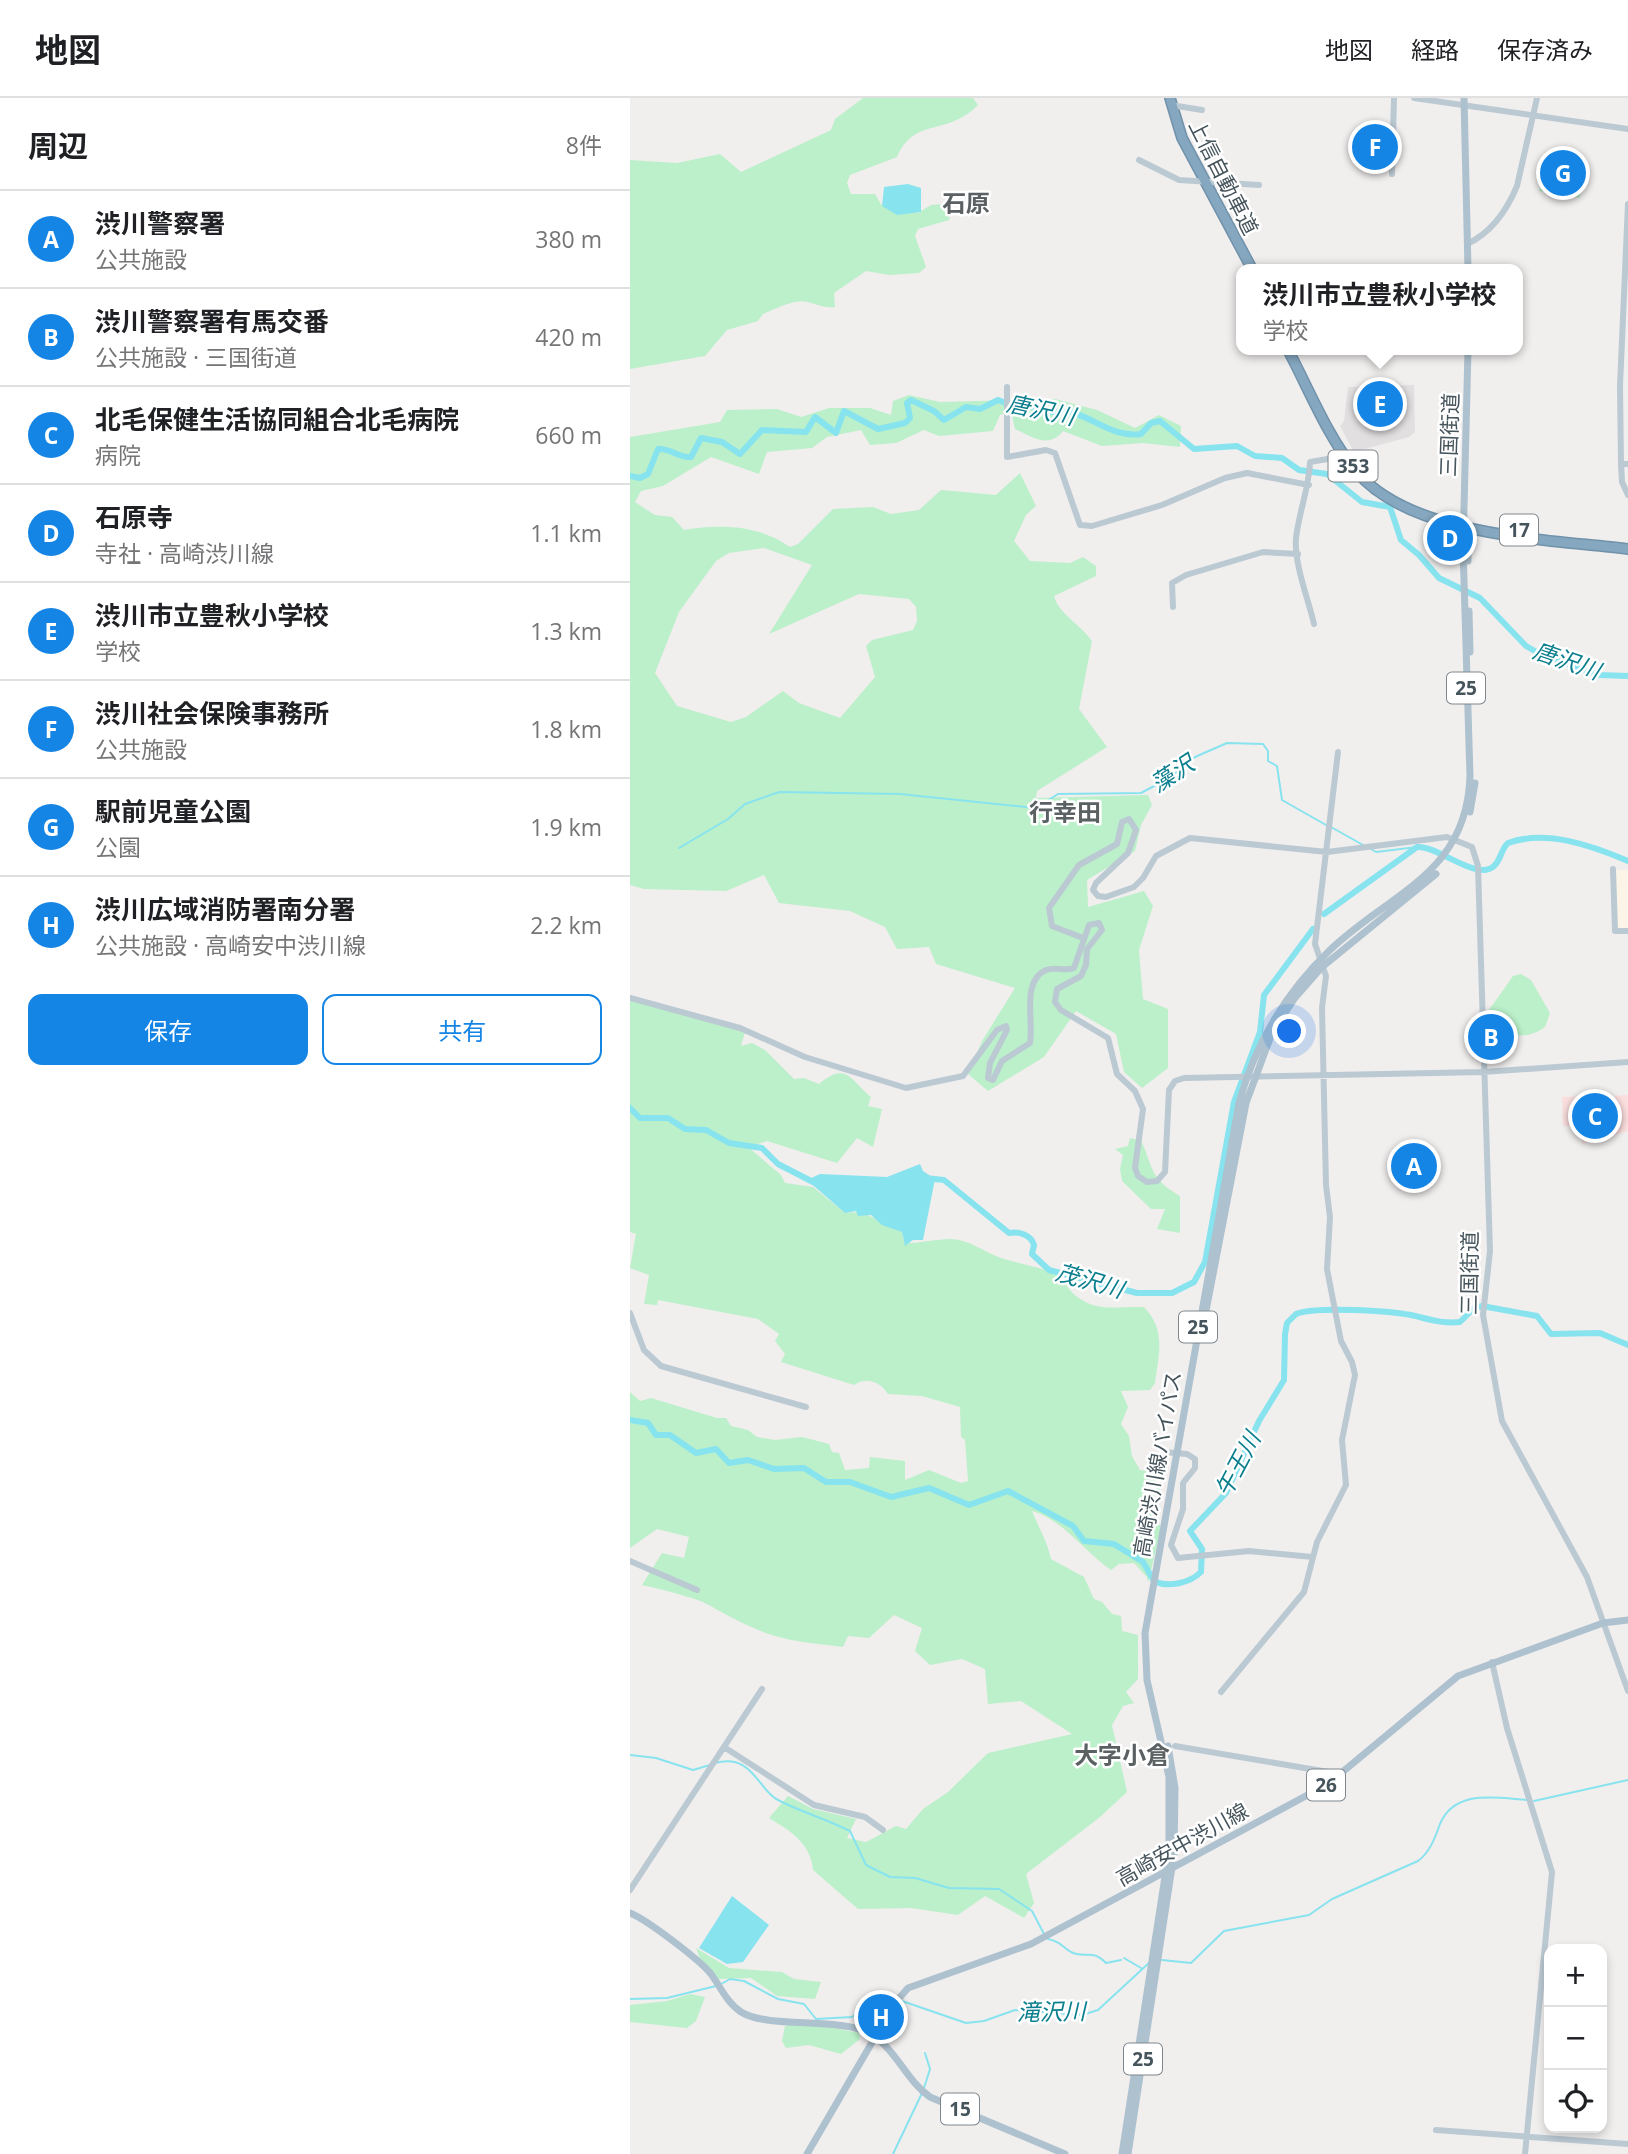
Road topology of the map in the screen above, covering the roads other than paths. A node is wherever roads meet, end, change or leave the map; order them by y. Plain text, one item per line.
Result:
1 (1394, 98) edge
2 (1414, 98) edge
3 (1537, 98) edge
4 (1169, 100) edge
5 (1464, 102) edge
6 (1202, 110) dead end
7 (1533, 116) junction
8 (1628, 129) edge
9 (1139, 160) dead end
10 (1392, 174) dead end
11 (1202, 181) junction
12 (1259, 186) dead end
13 (1628, 204) edge
14 (1467, 244) junction
15 (1243, 264) edge
16 (1249, 264) edge
17 (1468, 264) edge
18 (1291, 355) edge
19 (1297, 355) edge
20 (1468, 355) edge
21 (1007, 387) dead end
22 (1345, 456) junction
23 (1624, 464) edge
24 (1309, 485) junction
25 (1628, 495) edge
26 (1465, 526) junction
27 (1628, 547) edge
28 (1297, 554) junction
29 (1173, 607) dead end
30 (1314, 624) dead end
31 (1338, 752) dead end
32 (1457, 839) junction
33 (1327, 852) junction
34 (1613, 869) dead end
35 (1628, 931) edge
36 (1083, 938) junction
37 (1321, 964) junction
38 (630, 998) edge
39 (1628, 1062) edge
40 (1483, 1072) junction
41 (1324, 1077) junction
42 (1244, 1078) junction
43 (630, 1313) edge
44 (806, 1408) dead end
45 (1178, 1453) junction
46 (1150, 1477) dead end
47 (1313, 1557) junction
48 (630, 1561) edge
49 (697, 1590) dead end
50 (1628, 1620) edge
51 (1603, 1623) junction
52 (1492, 1662) junction
53 (762, 1689) dead end
54 (1628, 1691) edge
55 (1221, 1692) dead end
56 (1175, 1746) dead end
57 (724, 1747) junction
58 (1340, 1774) junction
59 (883, 1830) dead end
60 (1169, 1872) junction
61 (630, 1890) edge
62 (630, 1913) edge
63 (1155, 1964) junction
64 (875, 2038) junction
65 (1436, 2130) dead end
66 (1527, 2137) junction
67 (1628, 2144) edge
68 (807, 2154) edge
69 (1065, 2154) edge
70 (1122, 2154) edge
71 (1128, 2154) edge
72 (1525, 2154) edge

1 - 10 street
2 - 5 street
3 - 7 street
4 - 6 street
4 - 11 highway, 上信自動車道
5 - 7 street
5 - 14 main road
7 - 8 street
7 - 14 street
9 - 11 street
11 - 12 street
11 - 15 highway, 上信自動車道
11 - 16 highway, 上信自動車道
13 - 23 street
14 - 17 main road
18 - 22 highway, 353
19 - 26 highway, 353
20 - 26 main road, 三国街道 / 25
21 - 24 street
22 - 24 street
22 - 26 highway, 353
23 - 25 street
24 - 28 street
26 - 27 highway, 17
26 - 32 main road, 高崎渋川線バイパス / 25
28 - 29 street
28 - 30 street
31 - 33 street
32 - 33 street
32 - 37 main road, 高崎渋川線バイパス / 25
32 - 40 street, 三国街道
33 - 36 street
33 - 37 street
34 - 35 street
36 - 38 street
36 - 42 street
37 - 41 street
37 - 42 main road, 高崎渋川線バイパス / 25
39 - 40 street
40 - 41 street
40 - 51 street, 三国街道
41 - 42 street
41 - 47 street
42 - 45 main road, 高崎渋川線バイパス / 25
43 - 44 street
45 - 46 street
45 - 47 street
45 - 60 main road, 高崎渋川線バイパス / 25
47 - 55 street
48 - 49 street
50 - 51 main road, 高崎安中渋川線 / 26
51 - 52 main road, 高崎安中渋川線 / 26
51 - 54 street, 三国街道
52 - 58 main road, 高崎安中渋川線 / 26
52 - 66 street
53 - 57 street
56 - 58 street
57 - 59 street
57 - 61 street
58 - 60 main road, 高崎安中渋川線 / 26
60 - 63 main road, 高崎渋川線バイパス / 25
60 - 64 main road, 高崎安中渋川線 / 26
62 - 64 main road, 15
63 - 70 main road, 高崎渋川線バイパス / 25
63 - 71 main road, 高崎渋川線バイパス / 25
64 - 68 main road, 高崎安中渋川線 / 26
64 - 69 main road, 15
65 - 66 street
66 - 67 street
66 - 72 street

